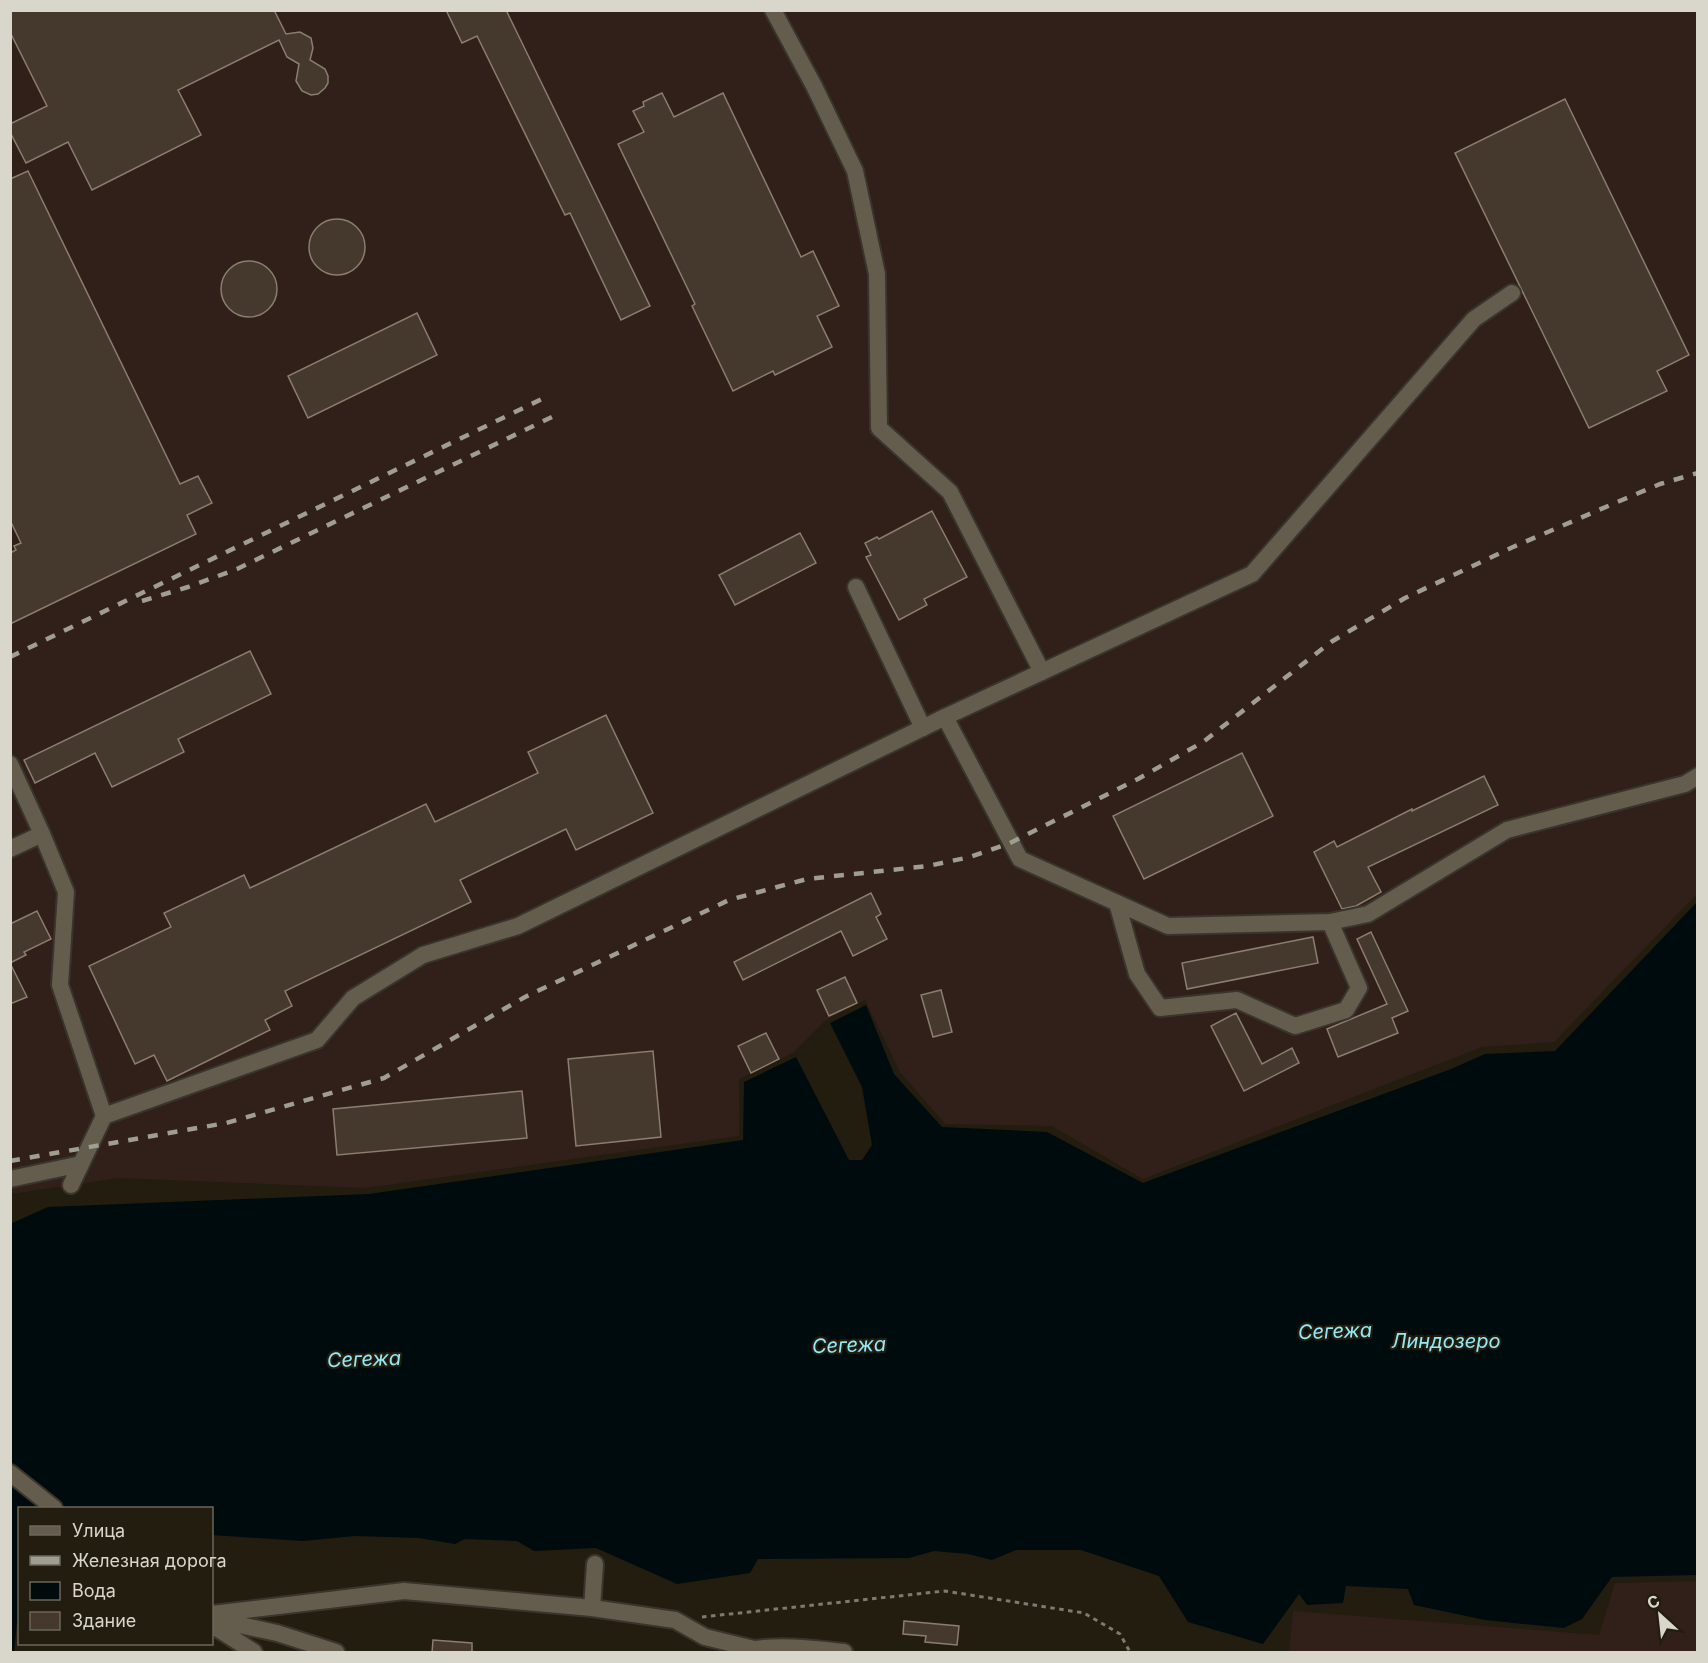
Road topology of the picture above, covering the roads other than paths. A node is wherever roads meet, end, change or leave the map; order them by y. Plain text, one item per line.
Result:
1 (773, 10) edge
2 (1512, 293) dead end
3 (856, 586) dead end
4 (1042, 672) junction
5 (945, 717) junction
6 (923, 728) junction
7 (10, 764) edge
8 (1698, 776) edge
9 (42, 834) junction
10 (10, 849) edge
11 (1117, 903) junction
12 (1330, 922) junction
13 (104, 1116) junction
14 (81, 1164) junction
15 (10, 1179) edge
16 (71, 1185) dead end
17 (10, 1473) edge
18 (52, 1507) edge
19 (595, 1564) dead end
20 (592, 1608) junction
21 (213, 1614) edge
22 (213, 1619) edge
23 (213, 1626) edge
24 (704, 1645) edge
25 (753, 1649) junction
26 (254, 1653) edge
27 (336, 1653) edge
28 (736, 1653) edge
29 (844, 1653) edge

1 - 4 street
2 - 4 street
3 - 6 street
4 - 5 street
5 - 6 street
5 - 11 street
6 - 13 street
7 - 9 street
8 - 12 street
9 - 10 street
9 - 13 street
11 - 12 street
11 - 12 street
13 - 14 street
14 - 15 street
14 - 16 street
17 - 18 street
19 - 20 street
20 - 21 street
20 - 24 street
22 - 27 street
23 - 26 street
24 - 25 street
25 - 28 street
25 - 29 street

